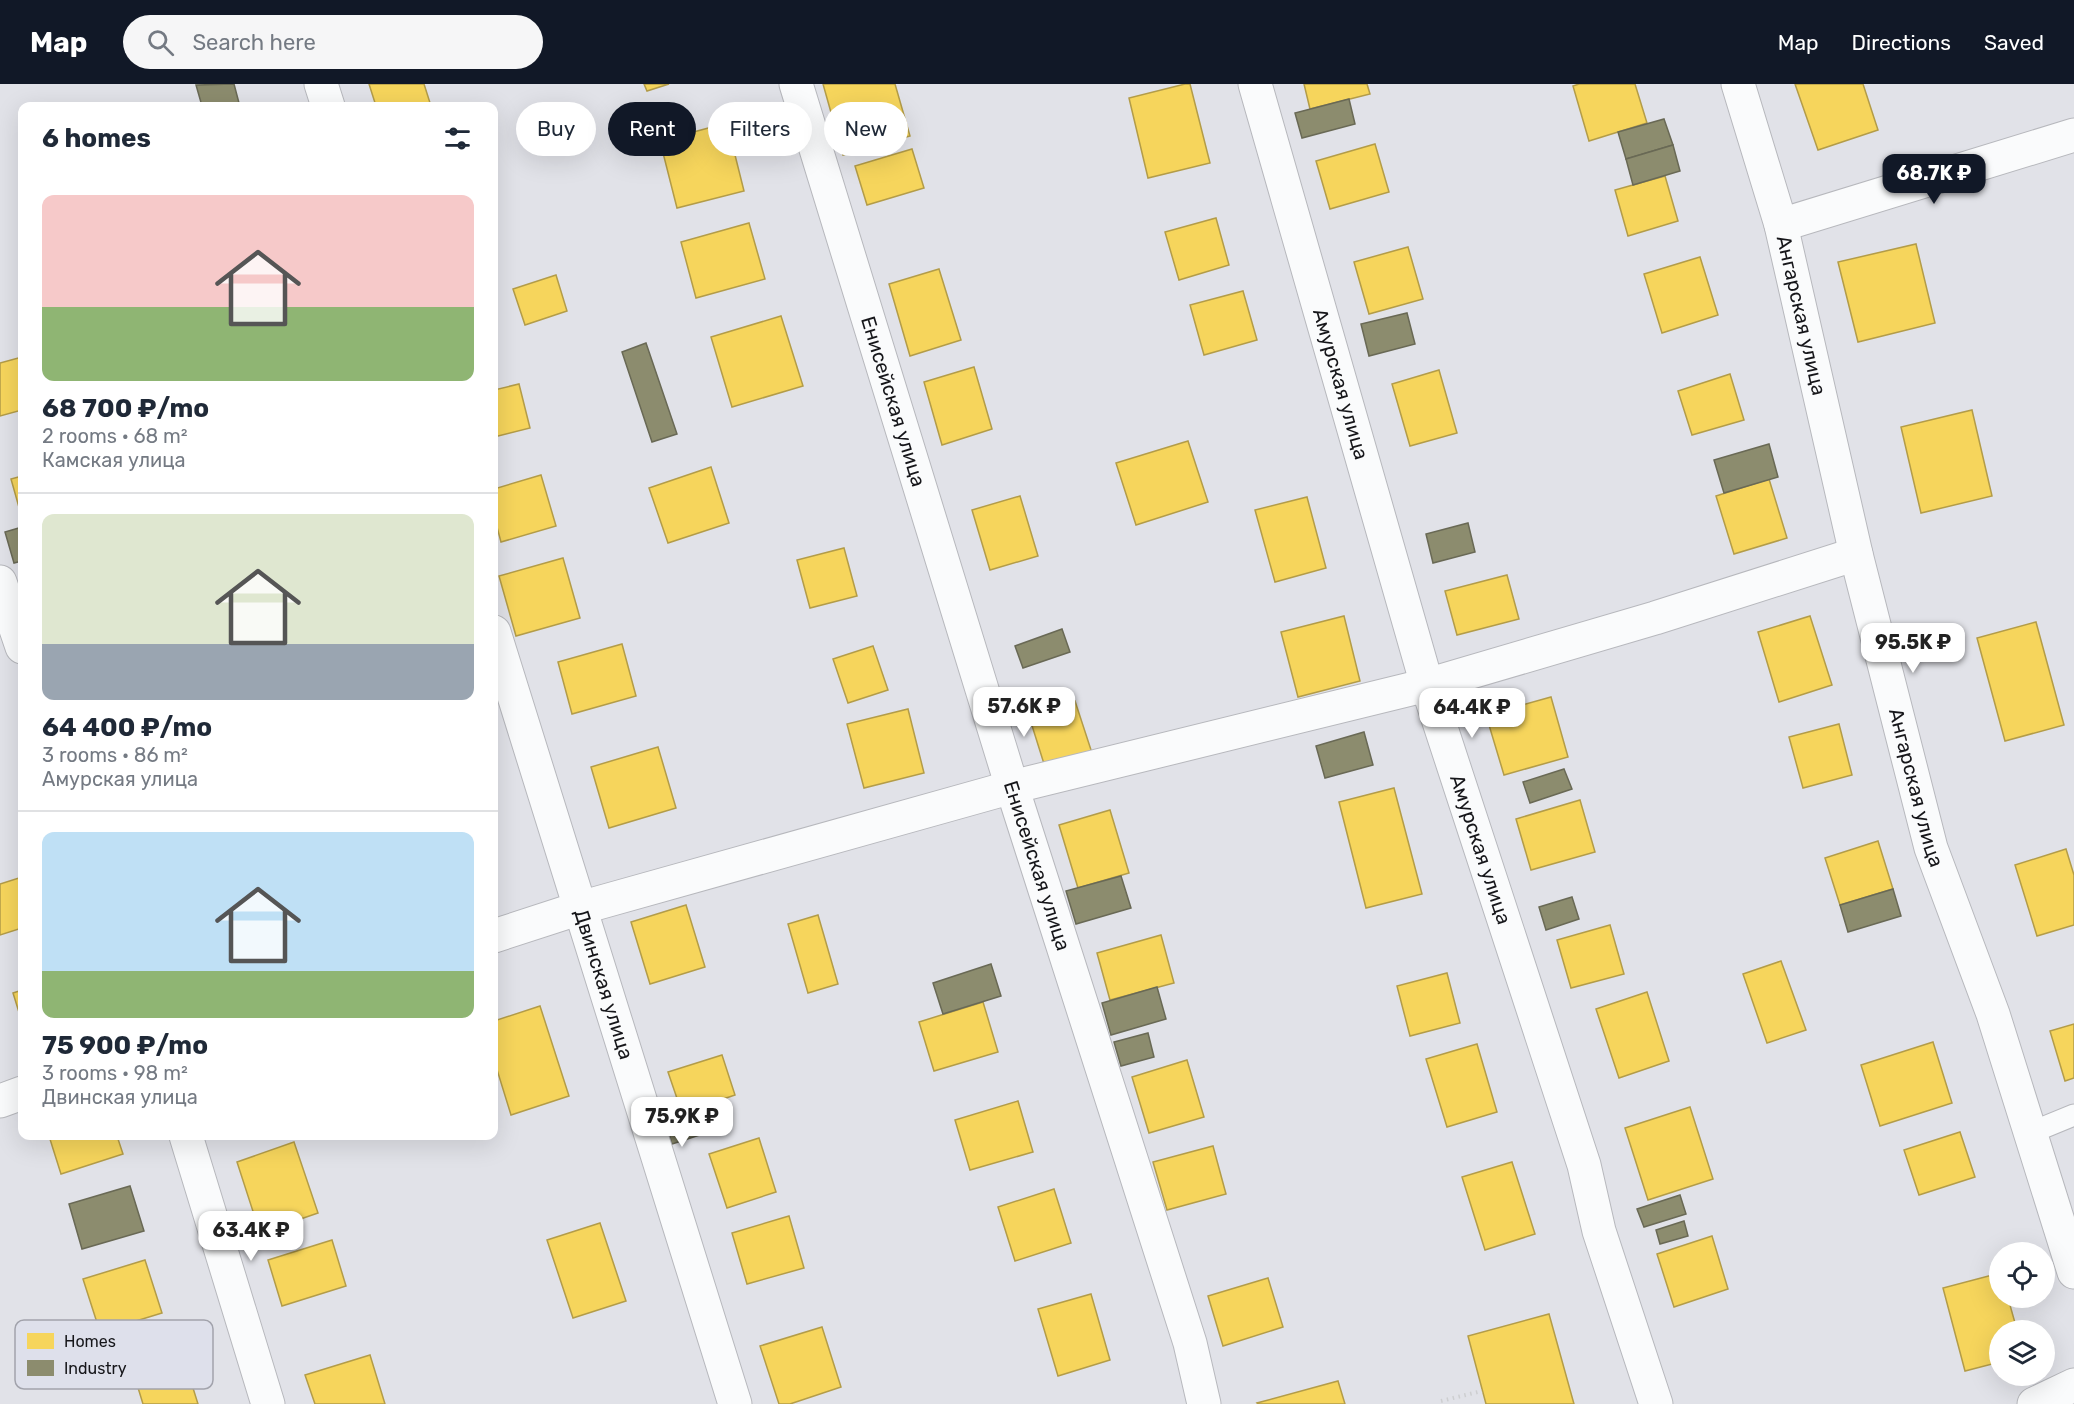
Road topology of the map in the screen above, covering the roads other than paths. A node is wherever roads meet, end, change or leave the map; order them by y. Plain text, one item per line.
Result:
1 (321, 84) edge
2 (796, 84) edge
3 (1255, 84) edge
4 (1738, 84) edge
5 (327, 102) edge
6 (2074, 135) edge
7 (1781, 225) junction
8 (1856, 554) junction
9 (0, 582) edge
10 (18, 635) edge
11 (498, 645) edge
12 (1427, 685) junction
13 (1012, 787) junction
14 (580, 908) junction
15 (498, 935) edge
16 (18, 1094) edge
17 (0, 1101) edge
18 (2074, 1114) edge
19 (2030, 1133) junction
20 (187, 1140) edge
21 (2074, 1272) edge
22 (2074, 1385) edge
23 (268, 1404) edge
24 (735, 1404) edge
25 (1204, 1404) edge
26 (1656, 1404) edge
27 (2034, 1404) edge

1 - 5 street
2 - 13 street, Енисейская улица
3 - 12 street, Амурская улица
4 - 7 street, Ангарская улица
6 - 7 street
7 - 8 street, Ангарская улица
8 - 12 street
8 - 19 street, Ангарская улица
9 - 10 street
11 - 14 street, Двинская улица
12 - 13 street
12 - 26 street, Амурская улица
13 - 14 street
13 - 25 street, Енисейская улица
14 - 15 street
14 - 24 street, Двинская улица
16 - 17 street
18 - 19 lane
19 - 21 street, Ангарская улица
20 - 23 street
22 - 27 street

